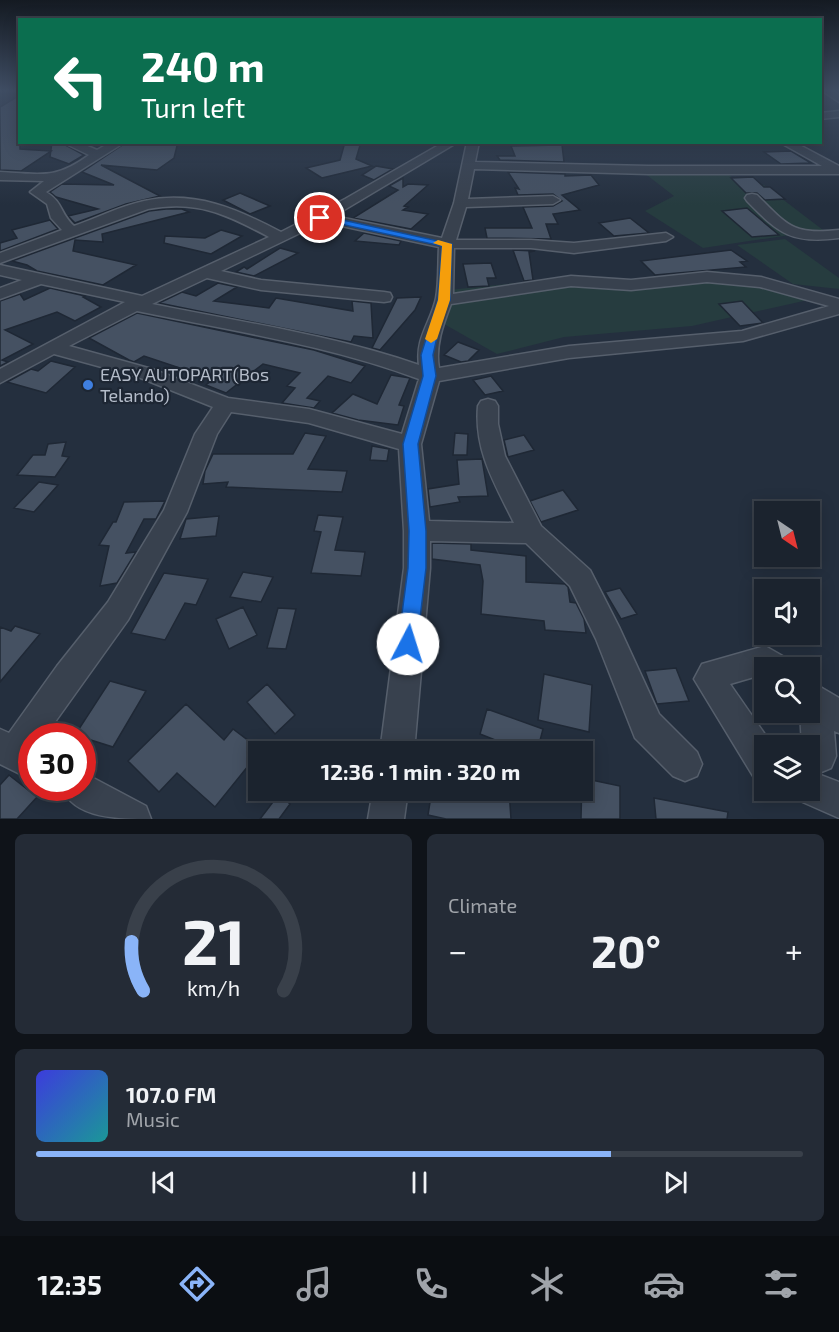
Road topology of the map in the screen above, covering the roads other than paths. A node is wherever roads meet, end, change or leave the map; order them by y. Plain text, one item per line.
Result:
1 (72, 144) edge
2 (116, 144) edge
3 (450, 144) edge
4 (473, 144) edge
5 (788, 144) edge
6 (98, 154) junction
7 (469, 165) junction
8 (0, 176) edge
9 (57, 178) junction
10 (752, 198) dead end
11 (553, 200) dead end
12 (461, 203) junction
13 (320, 218) junction
14 (72, 232) junction
15 (839, 234) edge
16 (280, 237) junction
17 (666, 237) dead end
18 (447, 244) junction
19 (0, 258) edge
20 (0, 270) edge
21 (207, 273) junction
22 (39, 279) junction
23 (0, 294) edge
24 (384, 297) dead end
25 (444, 300) junction
26 (137, 303) junction
27 (839, 304) edge
28 (839, 309) edge
29 (54, 348) junction
30 (430, 376) junction
31 (0, 377) edge
32 (225, 404) junction
33 (488, 406) dead end
34 (410, 444) junction
35 (417, 531) junction
36 (532, 533) junction
37 (754, 663) edge
38 (821, 704) edge
39 (818, 735) edge
40 (399, 741) edge
41 (754, 747) edge
42 (15, 755) edge
43 (685, 764) dead end
44 (820, 779) edge
45 (96, 798) edge
46 (839, 800) edge
47 (389, 801) edge
48 (133, 819) edge
49 (386, 819) edge

1 - 6 street
2 - 6 street
3 - 13 street
4 - 7 street
5 - 7 street
6 - 9 street
7 - 12 street
8 - 9 street
9 - 14 street
10 - 15 street
11 - 12 street
12 - 18 street
13 - 16 street
13 - 18 street
14 - 16 street
14 - 19 street
16 - 21 street
17 - 18 street
18 - 25 street
20 - 22 street
21 - 24 street
21 - 26 street
22 - 23 street
22 - 26 street
25 - 27 street
25 - 30 street
26 - 29 street
26 - 30 street
28 - 30 street
29 - 31 street
29 - 32 street
30 - 34 street
32 - 34 street
32 - 42 street
33 - 36 street
34 - 35 street
35 - 36 street
35 - 40 street
36 - 43 street
37 - 41 street
38 - 39 street
44 - 46 street
45 - 48 street
47 - 49 street

